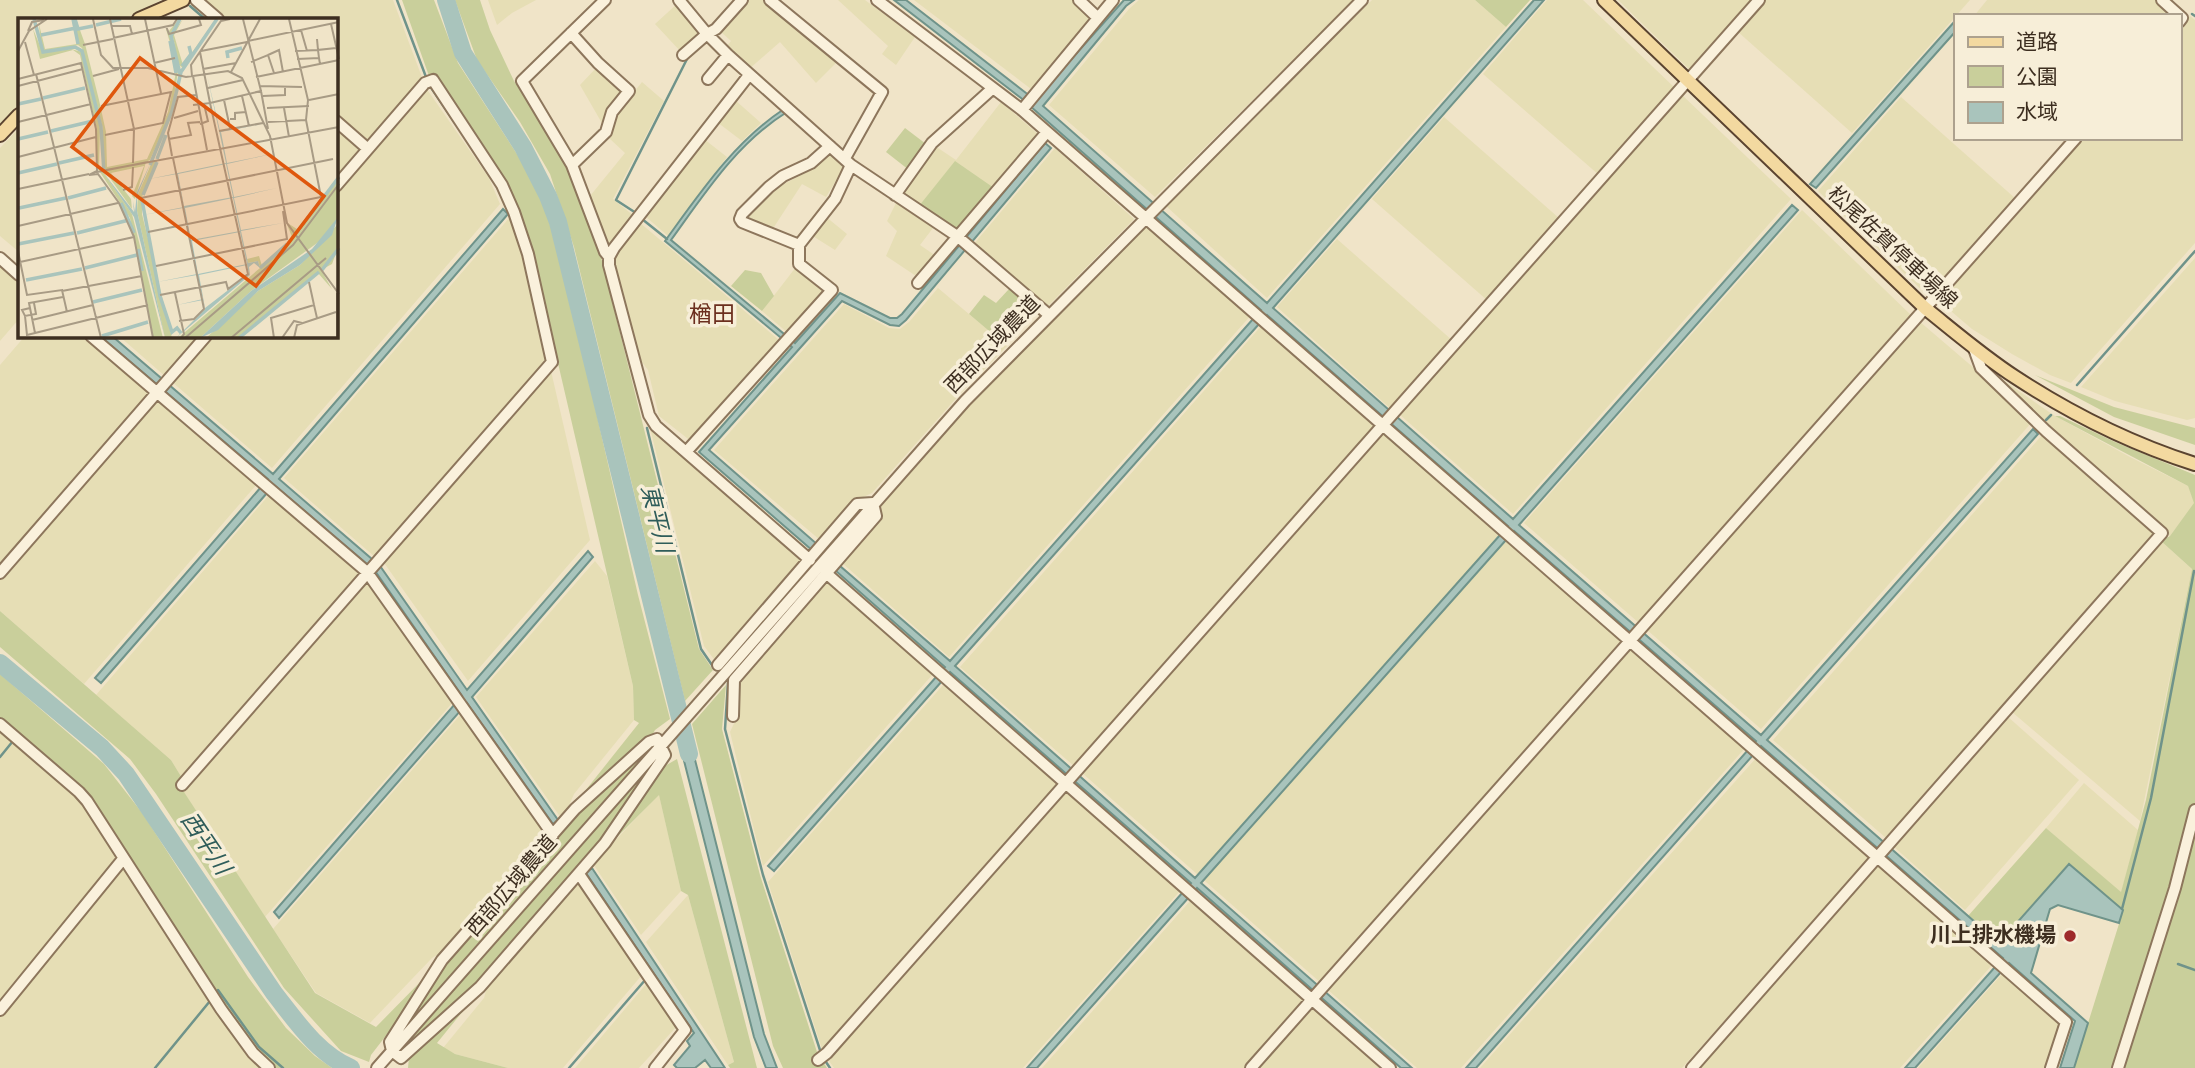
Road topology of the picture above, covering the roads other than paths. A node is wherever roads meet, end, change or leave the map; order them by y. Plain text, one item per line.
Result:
1 (183, 0) edge
2 (196, 0) edge
3 (606, 0) edge
4 (680, 0) edge
5 (741, 0) edge
6 (770, 0) edge
7 (877, 0) edge
8 (1079, 0) edge
9 (1113, 0) edge
10 (1362, 0) edge
11 (1604, 0) edge
12 (1759, 0) edge
13 (2162, 0) edge
14 (2178, 14) edge
15 (141, 18) edge
16 (217, 18) edge
17 (1098, 18) junction
18 (571, 33) junction
19 (707, 34) junction
20 (683, 55) dead end
21 (728, 55) junction
22 (749, 75) junction
23 (708, 79) dead end
24 (1688, 81) junction
25 (993, 88) junction
26 (1023, 108) junction
27 (18, 117) edge
28 (338, 123) edge
29 (1047, 132) junction
30 (0, 135) edge
31 (2074, 140) edge
32 (830, 146) junction
33 (368, 149) junction
34 (848, 161) junction
35 (572, 165) junction
36 (338, 184) edge
37 (895, 195) junction
38 (1147, 217) junction
39 (959, 237) junction
40 (799, 246) junction
41 (609, 257) junction
42 (0, 258) edge
43 (18, 274) edge
44 (918, 283) dead end
45 (1925, 308) junction
46 (1049, 315) junction
47 (93, 338) edge
48 (204, 338) edge
49 (1973, 346) junction
50 (157, 393) junction
51 (1383, 424) junction
52 (686, 452) junction
53 (2195, 464) edge
54 (873, 503) junction
55 (810, 560) junction
56 (367, 572) junction
57 (0, 573) edge
58 (825, 573) junction
59 (1630, 640) junction
60 (718, 665) dead end
61 (733, 716) dead end
62 (0, 724) edge
63 (660, 746) junction
64 (1070, 777) junction
65 (182, 785) dead end
66 (2195, 810) edge
67 (553, 835) junction
68 (1878, 857) junction
69 (123, 859) junction
70 (579, 874) junction
71 (1317, 994) junction
72 (0, 1010) edge
73 (392, 1051) junction
74 (818, 1060) dead end
75 (269, 1068) edge
76 (377, 1068) edge
77 (655, 1068) edge
78 (1251, 1068) edge
79 (1390, 1068) edge
80 (1692, 1068) edge
81 (2051, 1068) edge
82 (2118, 1068) edge

1 - 15 main road
2 - 16 street
3 - 18 street
4 - 19 street
5 - 19 street
6 - 34 street
7 - 25 street
8 - 17 street
9 - 17 street
10 - 38 street, 西部広域農道
11 - 24 main road, 松尾佐賀停車場線
12 - 24 street
13 - 14 street
17 - 26 street
18 - 35 street
18 - 35 street
19 - 20 street
19 - 21 street
21 - 22 street
21 - 23 street
22 - 32 street
22 - 41 street
24 - 45 main road, 松尾佐賀停車場線
24 - 51 street
25 - 26 street
25 - 37 street
26 - 29 street
27 - 30 main road
28 - 33 street
29 - 38 street
29 - 39 street
31 - 45 street
32 - 34 street
32 - 40 street
33 - 36 street
33 - 56 street
34 - 37 street
34 - 40 street
35 - 41 street
37 - 39 street
38 - 46 street, 西部広域農道
38 - 51 street
39 - 44 street
39 - 46 street
40 - 52 street
41 - 52 street
42 - 43 street
45 - 49 main road, 松尾佐賀停車場線
45 - 59 street
46 - 54 street, 西部広域農道
47 - 50 street
48 - 50 street
49 - 53 main road, 松尾佐賀停車場線
49 - 68 street
50 - 56 street
50 - 57 street
51 - 59 street
51 - 64 street
52 - 55 street
54 - 55 street
54 - 58 street
54 - 63 street, 西部広域農道
55 - 60 street
56 - 65 street
56 - 67 street
58 - 61 street
58 - 64 street
59 - 68 street
59 - 71 street
62 - 69 street
63 - 67 street
63 - 70 street
63 - 73 street, 西部広域農道
64 - 71 street
64 - 74 street
66 - 82 street
67 - 73 street
68 - 80 street
68 - 81 street
69 - 72 street
69 - 75 street
70 - 73 street
70 - 77 street
71 - 78 street
71 - 79 street
73 - 76 street, 西部広域農道

